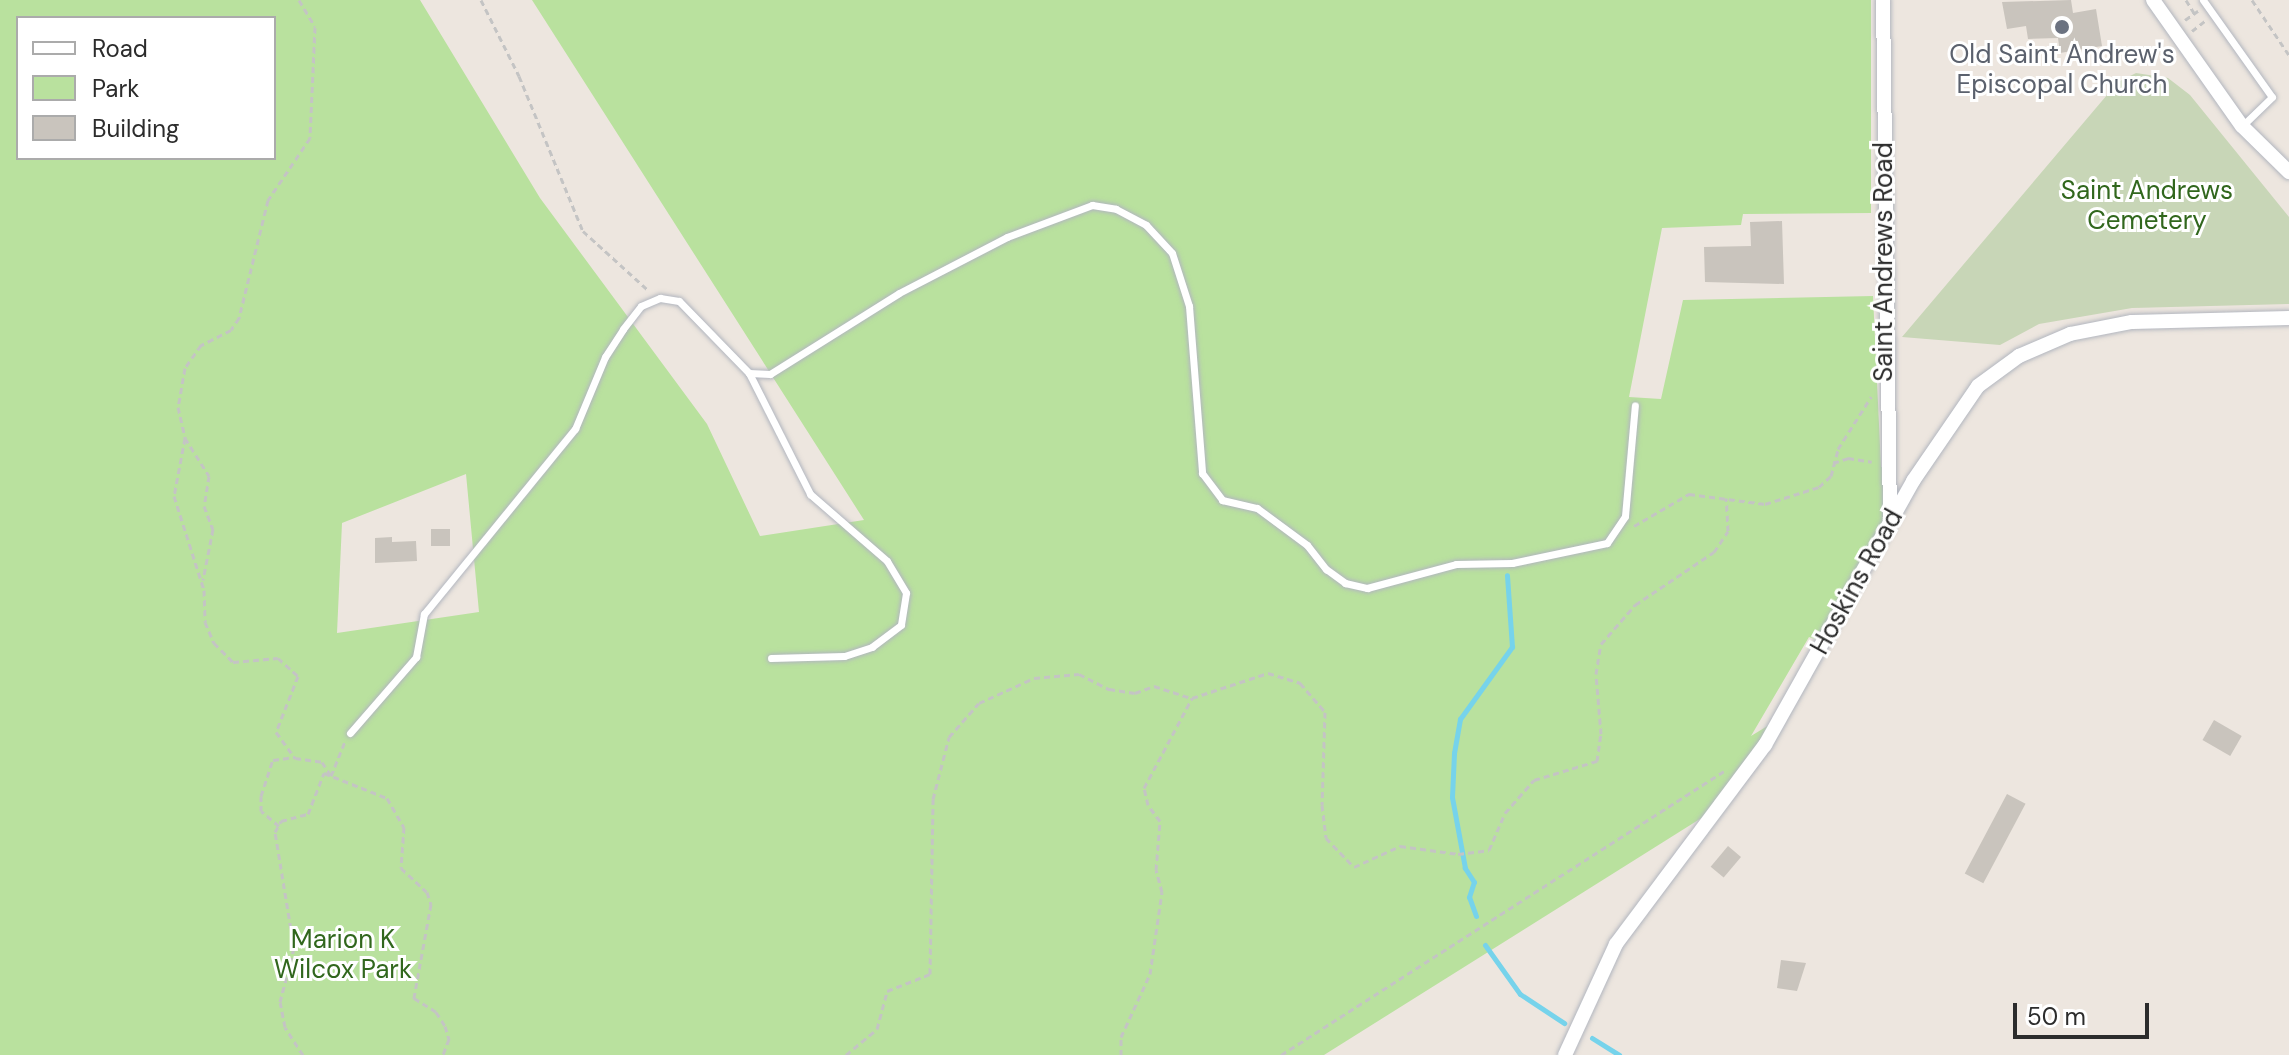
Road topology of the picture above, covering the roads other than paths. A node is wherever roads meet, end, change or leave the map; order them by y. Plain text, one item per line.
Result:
1 (1883, 0) edge
2 (2153, 0) edge
3 (2203, 0) edge
4 (2242, 126) junction
5 (2289, 172) edge
6 (2289, 318) edge
7 (749, 373) junction
8 (1635, 405) dead end
9 (1890, 524) junction
10 (771, 658) dead end
11 (350, 733) road end
12 (1565, 1055) edge

1 - 9 street, Saint Andrews Road
2 - 4 street
3 - 4 lane
4 - 5 street
6 - 9 street, Hoskins Road
7 - 8 lane
7 - 10 lane
7 - 11 lane
9 - 12 street, Hoskins Road

